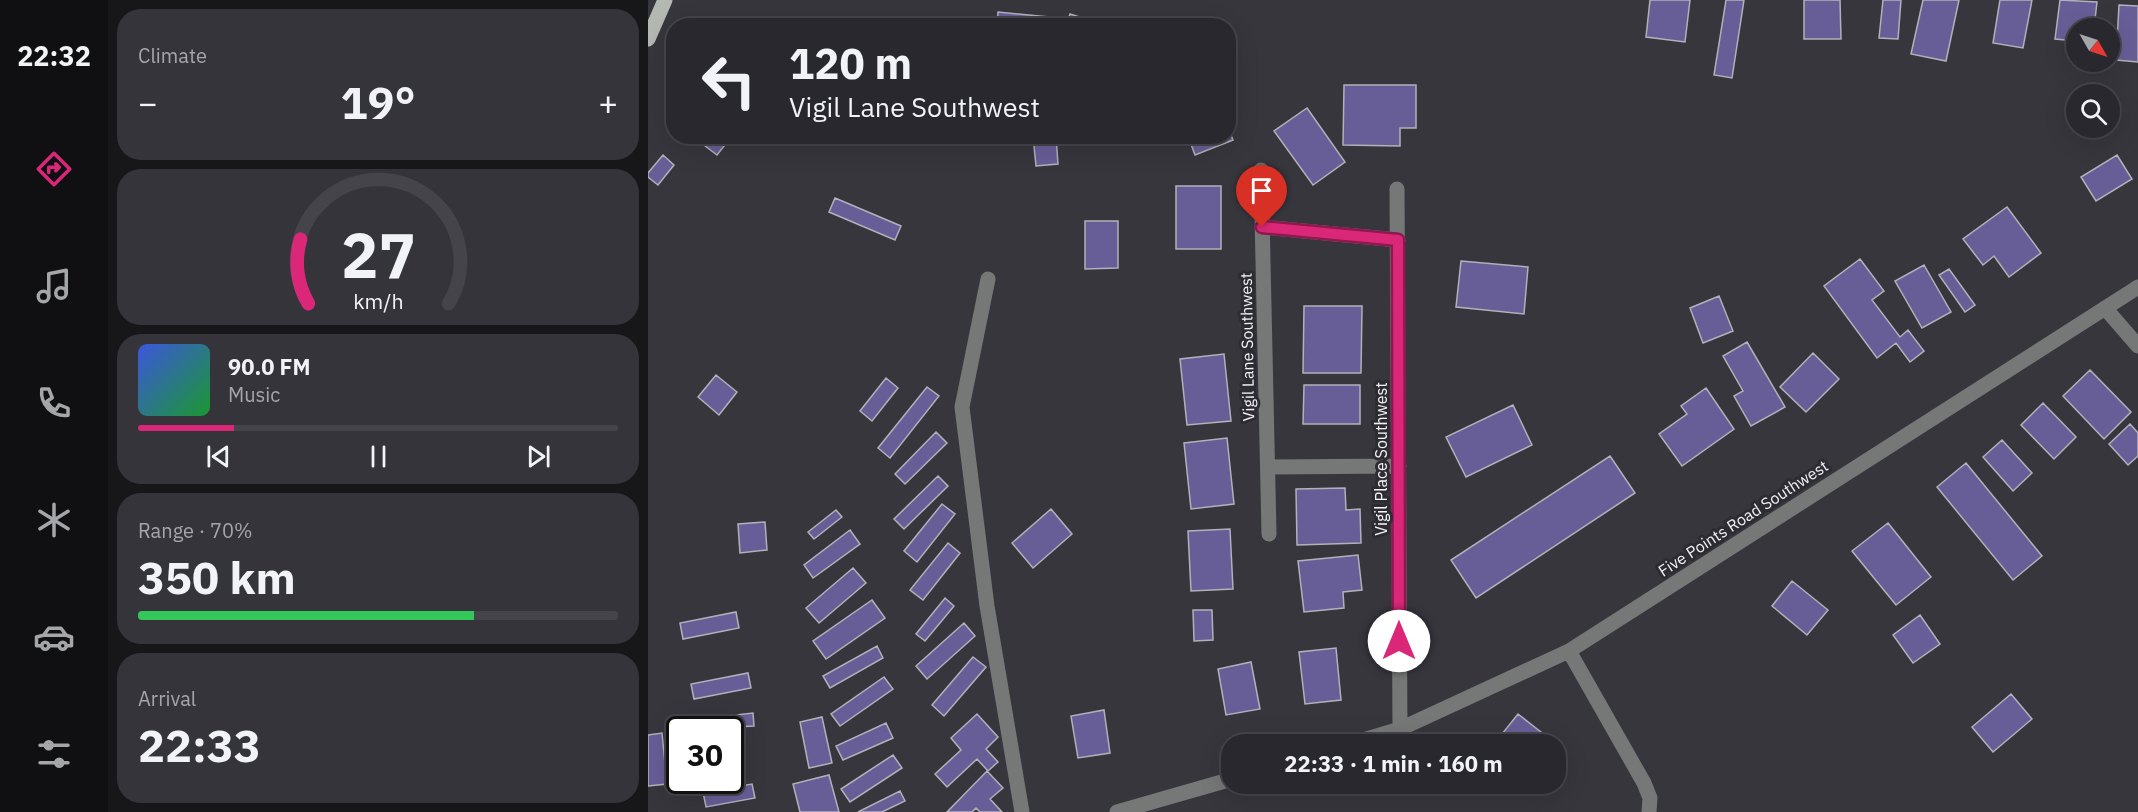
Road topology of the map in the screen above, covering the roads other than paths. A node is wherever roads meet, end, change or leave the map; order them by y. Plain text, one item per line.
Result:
1 (665, 0) edge
2 (648, 39) edge
3 (1261, 170) dead end
4 (1397, 189) dead end
5 (1262, 227) junction
6 (1398, 240) junction
7 (988, 279) dead end
8 (2138, 287) edge
9 (2105, 308) junction
10 (2138, 346) edge
11 (1399, 466) junction
12 (1268, 467) junction
13 (1269, 534) dead end
14 (1569, 651) junction
15 (1400, 729) junction
16 (1383, 734) edge
17 (1221, 781) edge
18 (1022, 812) edge
19 (1117, 812) edge
20 (1649, 812) edge

1 - 2 main road
3 - 5 street, Vigil Lane Southwest
4 - 6 street, Vigil Place Southwest
5 - 6 street
5 - 12 street, Vigil Lane Southwest
6 - 11 street, Vigil Place Southwest
7 - 18 street
8 - 9 street, Five Points Road Southwest
9 - 10 street
9 - 14 street, Five Points Road Southwest
11 - 12 street
11 - 15 street, Vigil Place Southwest
12 - 13 street, Vigil Lane Southwest
14 - 15 street, Five Points Road Southwest
14 - 20 street
15 - 16 street, Five Points Road Southwest
17 - 19 street

